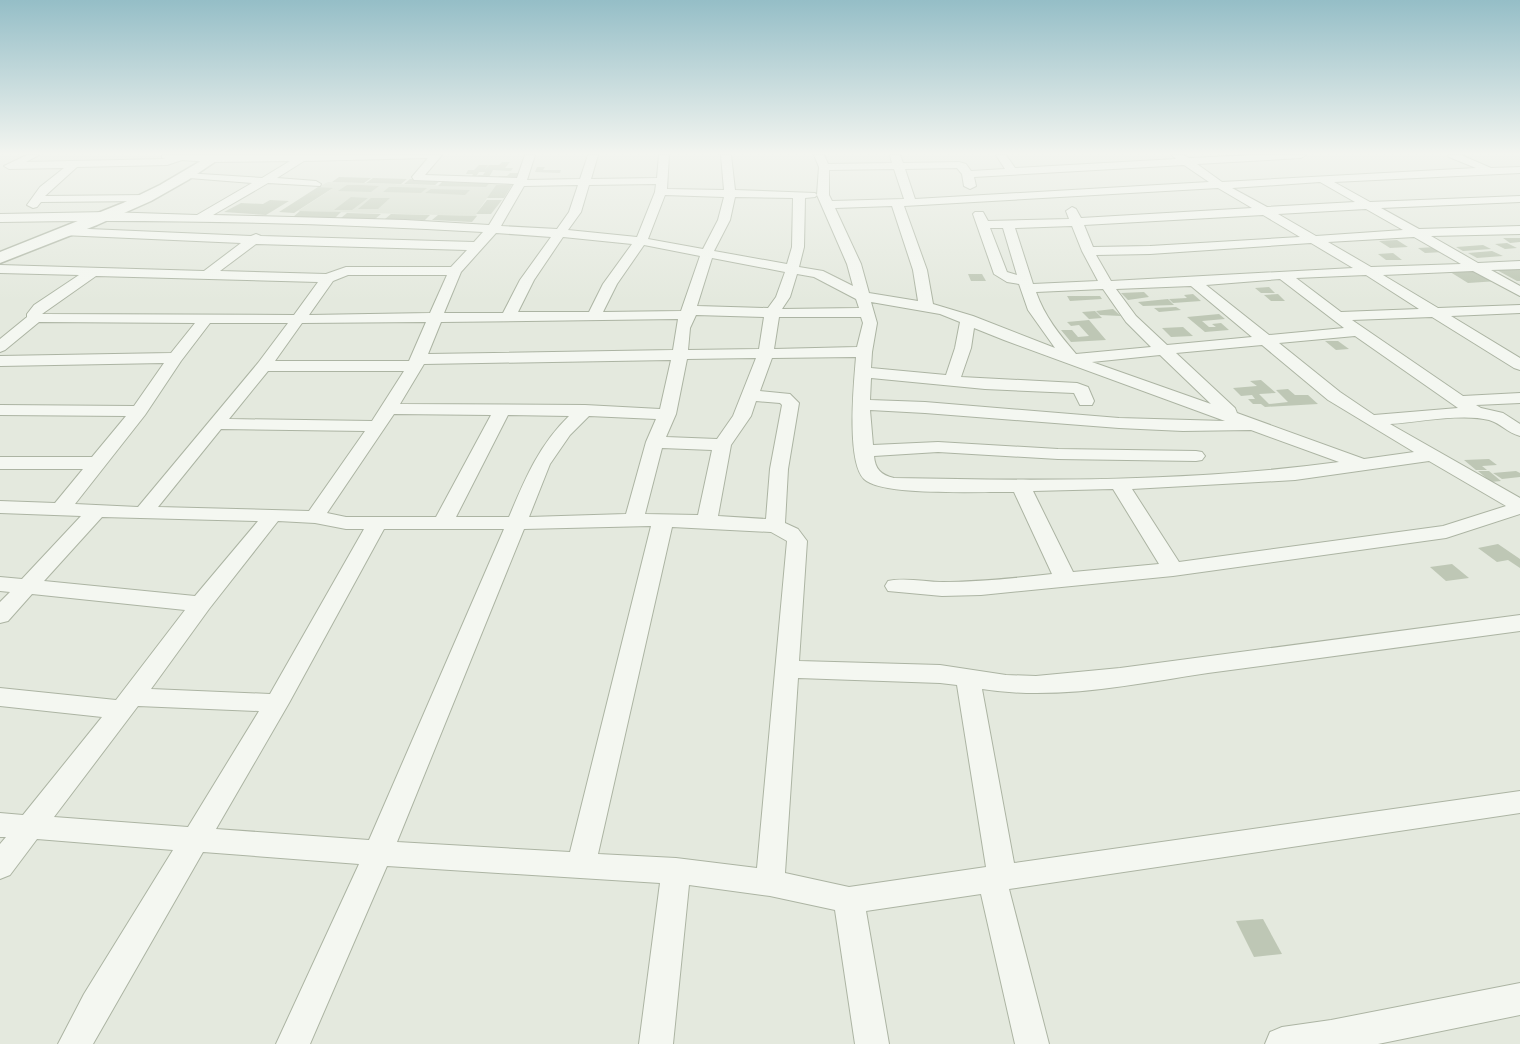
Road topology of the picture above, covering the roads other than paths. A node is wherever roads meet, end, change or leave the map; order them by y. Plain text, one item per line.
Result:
1 (897, 203) edge
2 (33, 204) edge
3 (134, 204) edge
4 (224, 204) edge
5 (508, 204) edge
6 (578, 204) edge
7 (655, 204) edge
8 (728, 204) edge
9 (799, 204) edge
10 (827, 204) edge
11 (975, 204) edge
12 (1070, 204) edge
13 (1252, 204) edge
14 (1400, 204) edge
15 (1368, 205) junction
16 (1263, 210) junction
17 (107, 216) junction
18 (0, 218) edge
19 (22, 218) junction
20 (198, 219) junction
21 (278, 222) junction
22 (1076, 222) junction
23 (983, 225) junction
24 (1009, 225) junction
25 (493, 230) junction
26 (1520, 230) edge
27 (66, 232) junction
28 (1415, 233) junction
29 (561, 234) junction
30 (1311, 238) junction
31 (253, 240) junction
32 (641, 241) junction
33 (478, 246) junction
34 (1088, 251) junction
35 (707, 253) junction
36 (0, 258) edge
37 (1520, 266) edge
38 (1476, 267) junction
39 (0, 269) edge
40 (455, 270) junction
41 (792, 270) junction
42 (94, 271) junction
43 (1368, 271) junction
44 (208, 274) junction
45 (1283, 275) junction
46 (328, 278) junction
47 (1194, 282) junction
48 (1027, 284) junction
49 (1107, 286) junction
50 (1520, 292) edge
51 (862, 296) junction
52 (926, 306) junction
53 (1520, 309) edge
54 (868, 312) junction
55 (1433, 312) junction
56 (689, 313) junction
57 (772, 314) junction
58 (594, 315) junction
59 (1338, 316) junction
60 (508, 317) junction
61 (35, 318) junction
62 (434, 318) junction
63 (206, 319) junction
64 (300, 319) junction
65 (968, 319) junction
66 (1358, 331) junction
67 (1264, 341) junction
68 (0, 347) edge
69 (1164, 350) junction
70 (864, 352) junction
71 (766, 353) junction
72 (680, 355) junction
73 (175, 358) junction
74 (1072, 359) junction
75 (0, 361) edge
76 (417, 363) junction
77 (264, 366) junction
78 (1520, 366) edge
79 (862, 372) junction
80 (952, 381) junction
81 (749, 395) junction
82 (1520, 398) edge
83 (1086, 401) dead end
84 (1460, 401) junction
85 (861, 405) junction
86 (389, 409) junction
87 (503, 409) junction
88 (0, 410) edge
89 (585, 410) junction
90 (138, 411) junction
91 (1475, 412) junction
92 (667, 414) junction
93 (1234, 417) junction
94 (1371, 420) junction
95 (215, 424) junction
96 (376, 426) junction
97 (1254, 426) junction
98 (1178, 427) junction
99 (1520, 432) edge
100 (655, 442) junction
101 (722, 445) junction
102 (863, 451) junction
103 (1432, 455) junction
104 (1196, 456) junction
105 (0, 463) edge
106 (97, 463) junction
107 (1363, 465) junction
108 (1211, 479) junction
109 (1119, 484) junction
110 (1021, 486) junction
111 (0, 507) edge
112 (1520, 507) edge
113 (60, 510) junction
114 (96, 512) junction
115 (143, 513) junction
116 (273, 515) junction
117 (315, 517) junction
118 (634, 520) junction
119 (663, 520) junction
120 (707, 521) junction
121 (377, 523) junction
122 (443, 523) junction
123 (516, 523) junction
124 (775, 526) junction
125 (1173, 569) junction
126 (1066, 580) junction
127 (0, 584) edge
128 (896, 586) dead end
129 (26, 587) junction
130 (201, 604) junction
131 (0, 616) edge
132 (1520, 623) edge
133 (786, 669) junction
134 (968, 677) junction
135 (0, 697) edge
136 (277, 703) junction
137 (127, 704) junction
138 (1520, 802) edge
139 (0, 825) edge
140 (30, 826) junction
141 (196, 838) junction
142 (378, 853) junction
143 (0, 866) edge
144 (581, 866) junction
145 (676, 871) junction
146 (997, 878) junction
147 (770, 883) junction
148 (849, 900) junction
149 (1520, 999) edge
150 (1333, 1040) edge
151 (75, 1044) edge
152 (293, 1044) edge
153 (656, 1044) edge
154 (872, 1044) edge
155 (1032, 1044) edge
156 (1282, 1044) edge

1 - 52 street
2 - 19 street
3 - 17 street
4 - 20 street
5 - 25 street
6 - 29 street
7 - 32 street
8 - 35 street
9 - 41 street
10 - 51 street
11 - 23 street
12 - 22 street
13 - 16 street
14 - 15 street
15 - 16 street
15 - 28 street
16 - 22 street
16 - 30 street
17 - 19 street
17 - 20 street
17 - 27 street
18 - 19 street
20 - 21 street
21 - 25 street
21 - 31 street
22 - 24 street
22 - 34 street
23 - 24 street
23 - 48 street
24 - 48 street
25 - 29 street
25 - 33 street
26 - 28 street
27 - 31 street
27 - 36 street
28 - 30 street
28 - 38 street
29 - 32 street
29 - 60 street
30 - 34 street
30 - 43 street
31 - 33 street
31 - 44 street
32 - 35 street
32 - 58 street
33 - 40 street
34 - 49 street
35 - 41 street
35 - 56 street
37 - 38 street
38 - 43 street
38 - 50 street
39 - 42 street
40 - 46 street
40 - 62 street
41 - 51 street
41 - 57 street
42 - 44 street
42 - 61 street
43 - 45 street
43 - 55 street
44 - 46 street
45 - 47 street
45 - 59 street
46 - 64 street
47 - 49 street
47 - 67 street
48 - 49 street
48 - 74 street
49 - 69 street
51 - 52 street
51 - 54 street
52 - 65 street
53 - 55 street
54 - 57 street
54 - 70 street
55 - 59 street
55 - 78 street
56 - 57 street
56 - 58 street
56 - 72 street
57 - 71 street
58 - 60 street
59 - 66 street
60 - 62 street
61 - 63 street
61 - 68 street
62 - 64 street
62 - 76 street
63 - 64 street
63 - 73 street
64 - 77 street
65 - 74 street
65 - 80 street
66 - 67 street
66 - 84 street
67 - 69 street
67 - 94 street
69 - 74 street
69 - 93 street
70 - 71 street
70 - 79 street
71 - 72 street
71 - 81 street
72 - 76 street
72 - 92 street
73 - 75 street
73 - 90 street
74 - 93 street
76 - 77 street
76 - 86 street
77 - 95 street
79 - 80 street
79 - 85 street
80 - 83 street
81 - 101 street
81 - 124 street
82 - 84 street
84 - 91 street
85 - 98 street
85 - 102 street
86 - 87 street
86 - 96 street
87 - 89 street
87 - 122 street
88 - 90 street
89 - 92 street
89 - 123 street
90 - 106 street
91 - 94 street
91 - 99 street
92 - 100 street
93 - 97 street
94 - 103 street
95 - 96 street
95 - 115 street
96 - 117 street
97 - 98 street
97 - 107 street
98 - 104 street
100 - 101 street
100 - 118 street
101 - 120 street
102 - 104 street
102 - 110 street
103 - 107 street
103 - 112 street
104 - 108 street
105 - 106 street
106 - 113 street
107 - 108 street
108 - 109 street
109 - 110 street
109 - 125 street
110 - 126 street
111 - 113 street
112 - 125 street
113 - 114 street
114 - 115 street
114 - 129 street
115 - 116 street
116 - 117 street
116 - 130 street
117 - 121 street
118 - 119 street
118 - 123 street
119 - 120 street
119 - 144 street
120 - 124 street
121 - 122 street
121 - 136 street
122 - 123 street
123 - 142 street
124 - 133 street
125 - 126 street
126 - 128 street
127 - 129 street
129 - 130 street
129 - 131 street
130 - 137 street
132 - 134 street
133 - 134 street
133 - 147 street
134 - 146 street
135 - 137 street
136 - 137 street
136 - 141 street
137 - 140 street
138 - 146 street
139 - 140 street
140 - 141 street
140 - 143 street
141 - 142 street
141 - 151 street
142 - 144 street
142 - 152 street
144 - 145 street
145 - 147 street
145 - 153 street
146 - 148 street
146 - 155 street
147 - 148 street
148 - 154 street
149 - 150 street
150 - 156 street

